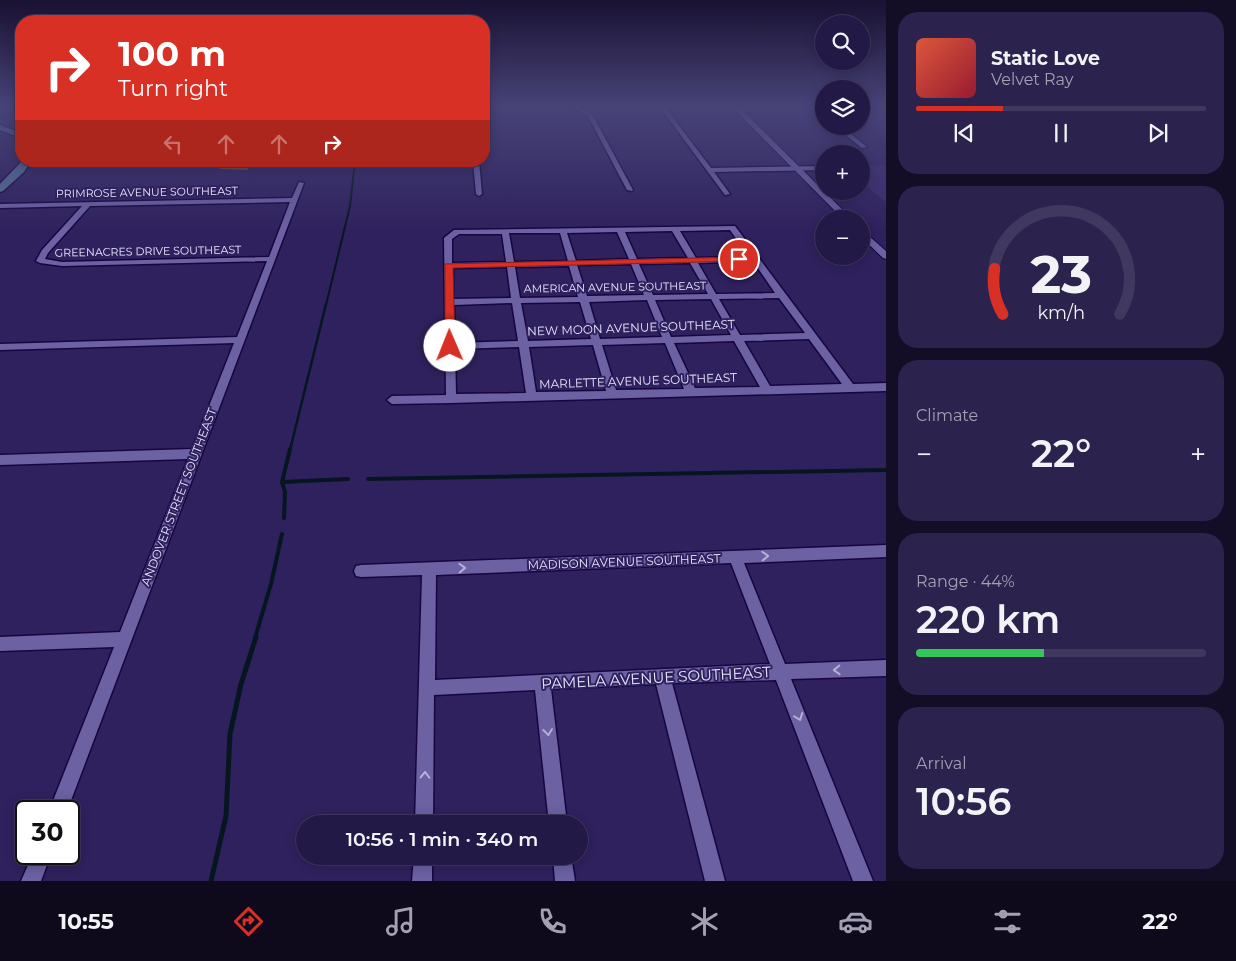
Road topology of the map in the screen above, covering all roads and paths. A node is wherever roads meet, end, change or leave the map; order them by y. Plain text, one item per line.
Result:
1 (608, 148) edge
2 (692, 148) edge
3 (776, 148) edge
4 (23, 167) edge
5 (477, 167) edge
6 (797, 168) junction
7 (815, 168) edge
8 (708, 170) junction
9 (301, 183) dead end
10 (0, 189) edge
11 (630, 190) dead end
12 (479, 194) dead end
13 (727, 194) dead end
14 (294, 200) junction
15 (87, 204) junction
16 (0, 206) edge
17 (839, 210) edge
18 (675, 229) junction
19 (620, 230) junction
20 (563, 231) junction
21 (505, 232) junction
22 (870, 241) edge
23 (886, 256) edge
24 (271, 259) junction
25 (755, 259) junction
26 (693, 260) junction
27 (634, 261) junction
28 (572, 263) junction
29 (511, 264) junction
30 (448, 266) junction
31 (782, 295) junction
32 (713, 296) junction
33 (649, 297) junction
34 (583, 299) junction
35 (517, 300) junction
36 (449, 302) junction
37 (812, 336) junction
38 (737, 338) junction
39 (239, 340) junction
40 (668, 340) junction
41 (596, 342) junction
42 (524, 344) junction
43 (450, 346) junction
44 (0, 347) edge
45 (886, 387) edge
46 (850, 388) junction
47 (767, 390) junction
48 (691, 392) junction
49 (612, 394) junction
50 (532, 397) junction
51 (452, 399) junction
52 (392, 400) dead end
53 (196, 454) junction
54 (0, 460) edge
55 (886, 551) edge
56 (735, 558) junction
57 (429, 569) junction
58 (361, 571) dead end
59 (124, 639) junction
60 (0, 644) edge
61 (886, 668) edge
62 (781, 671) junction
63 (662, 676) junction
64 (542, 683) junction
65 (427, 688) junction
66 (62, 800) edge
67 (424, 815) edge
68 (557, 815) edge
69 (38, 865) edge
70 (423, 865) edge
71 (563, 865) edge
72 (31, 881) edge
73 (422, 881) edge
74 (565, 881) edge
75 (715, 881) edge
76 (863, 881) edge

1 - 11 street
2 - 8 street
3 - 6 street
4 - 10 main road
5 - 12 street
6 - 7 street
6 - 8 street
6 - 17 street
8 - 13 street
9 - 14 street, ANDOVER STREET SOUTHEAST
14 - 15 street, PRIMROSE AVENUE SOUTHEAST
14 - 24 street, ANDOVER STREET SOUTHEAST
15 - 16 street, PRIMROSE AVENUE SOUTHEAST
15 - 24 street, GREENACRES DRIVE SOUTHEAST
18 - 19 street
18 - 25 street
18 - 26 street
19 - 20 street
19 - 27 street
20 - 21 street
20 - 28 street
21 - 29 street
21 - 30 street
22 - 23 street
24 - 39 street, ANDOVER STREET SOUTHEAST
25 - 26 street
25 - 31 street
26 - 27 street
26 - 32 street
27 - 28 street
27 - 33 street
28 - 29 street
28 - 34 street
29 - 30 street
29 - 35 street
30 - 36 street
31 - 32 street, AMERICAN AVENUE SOUTHEAST
31 - 37 street
32 - 33 street, AMERICAN AVENUE SOUTHEAST
32 - 38 street
33 - 34 street, AMERICAN AVENUE SOUTHEAST
33 - 40 street
34 - 35 street, AMERICAN AVENUE SOUTHEAST
34 - 41 street
35 - 36 street, AMERICAN AVENUE SOUTHEAST
35 - 42 street
36 - 43 street
37 - 38 street, NEW MOON AVENUE SOUTHEAST
37 - 46 street
38 - 40 street, NEW MOON AVENUE SOUTHEAST
38 - 47 street
39 - 44 street
39 - 53 street, ANDOVER STREET SOUTHEAST
40 - 41 street, NEW MOON AVENUE SOUTHEAST
40 - 48 street
41 - 42 street, NEW MOON AVENUE SOUTHEAST
41 - 49 street
42 - 43 street, NEW MOON AVENUE SOUTHEAST
42 - 50 street
43 - 51 street
45 - 46 street, MARLETTE AVENUE SOUTHEAST
46 - 47 street, MARLETTE AVENUE SOUTHEAST
47 - 48 street, MARLETTE AVENUE SOUTHEAST
48 - 49 street, MARLETTE AVENUE SOUTHEAST
49 - 50 street, MARLETTE AVENUE SOUTHEAST
50 - 51 street, MARLETTE AVENUE SOUTHEAST
51 - 52 street, MARLETTE AVENUE SOUTHEAST
53 - 54 street
53 - 59 street, ANDOVER STREET SOUTHEAST
56 -> 55 street, MADISON AVENUE SOUTHEAST
57 -> 56 street, MADISON AVENUE SOUTHEAST
56 - 62 street
57 - 58 street, MADISON AVENUE SOUTHEAST
57 - 65 street
59 - 60 street
59 - 66 street, ANDOVER STREET SOUTHEAST
61 -> 62 street, PAMELA AVENUE SOUTHEAST
62 - 63 street, PAMELA AVENUE SOUTHEAST
62 -> 76 street
63 - 64 street, PAMELA AVENUE SOUTHEAST
63 - 75 street
64 - 65 street, PAMELA AVENUE SOUTHEAST
64 -> 68 street
67 -> 65 street
69 - 72 street
70 - 73 street
71 - 74 street

